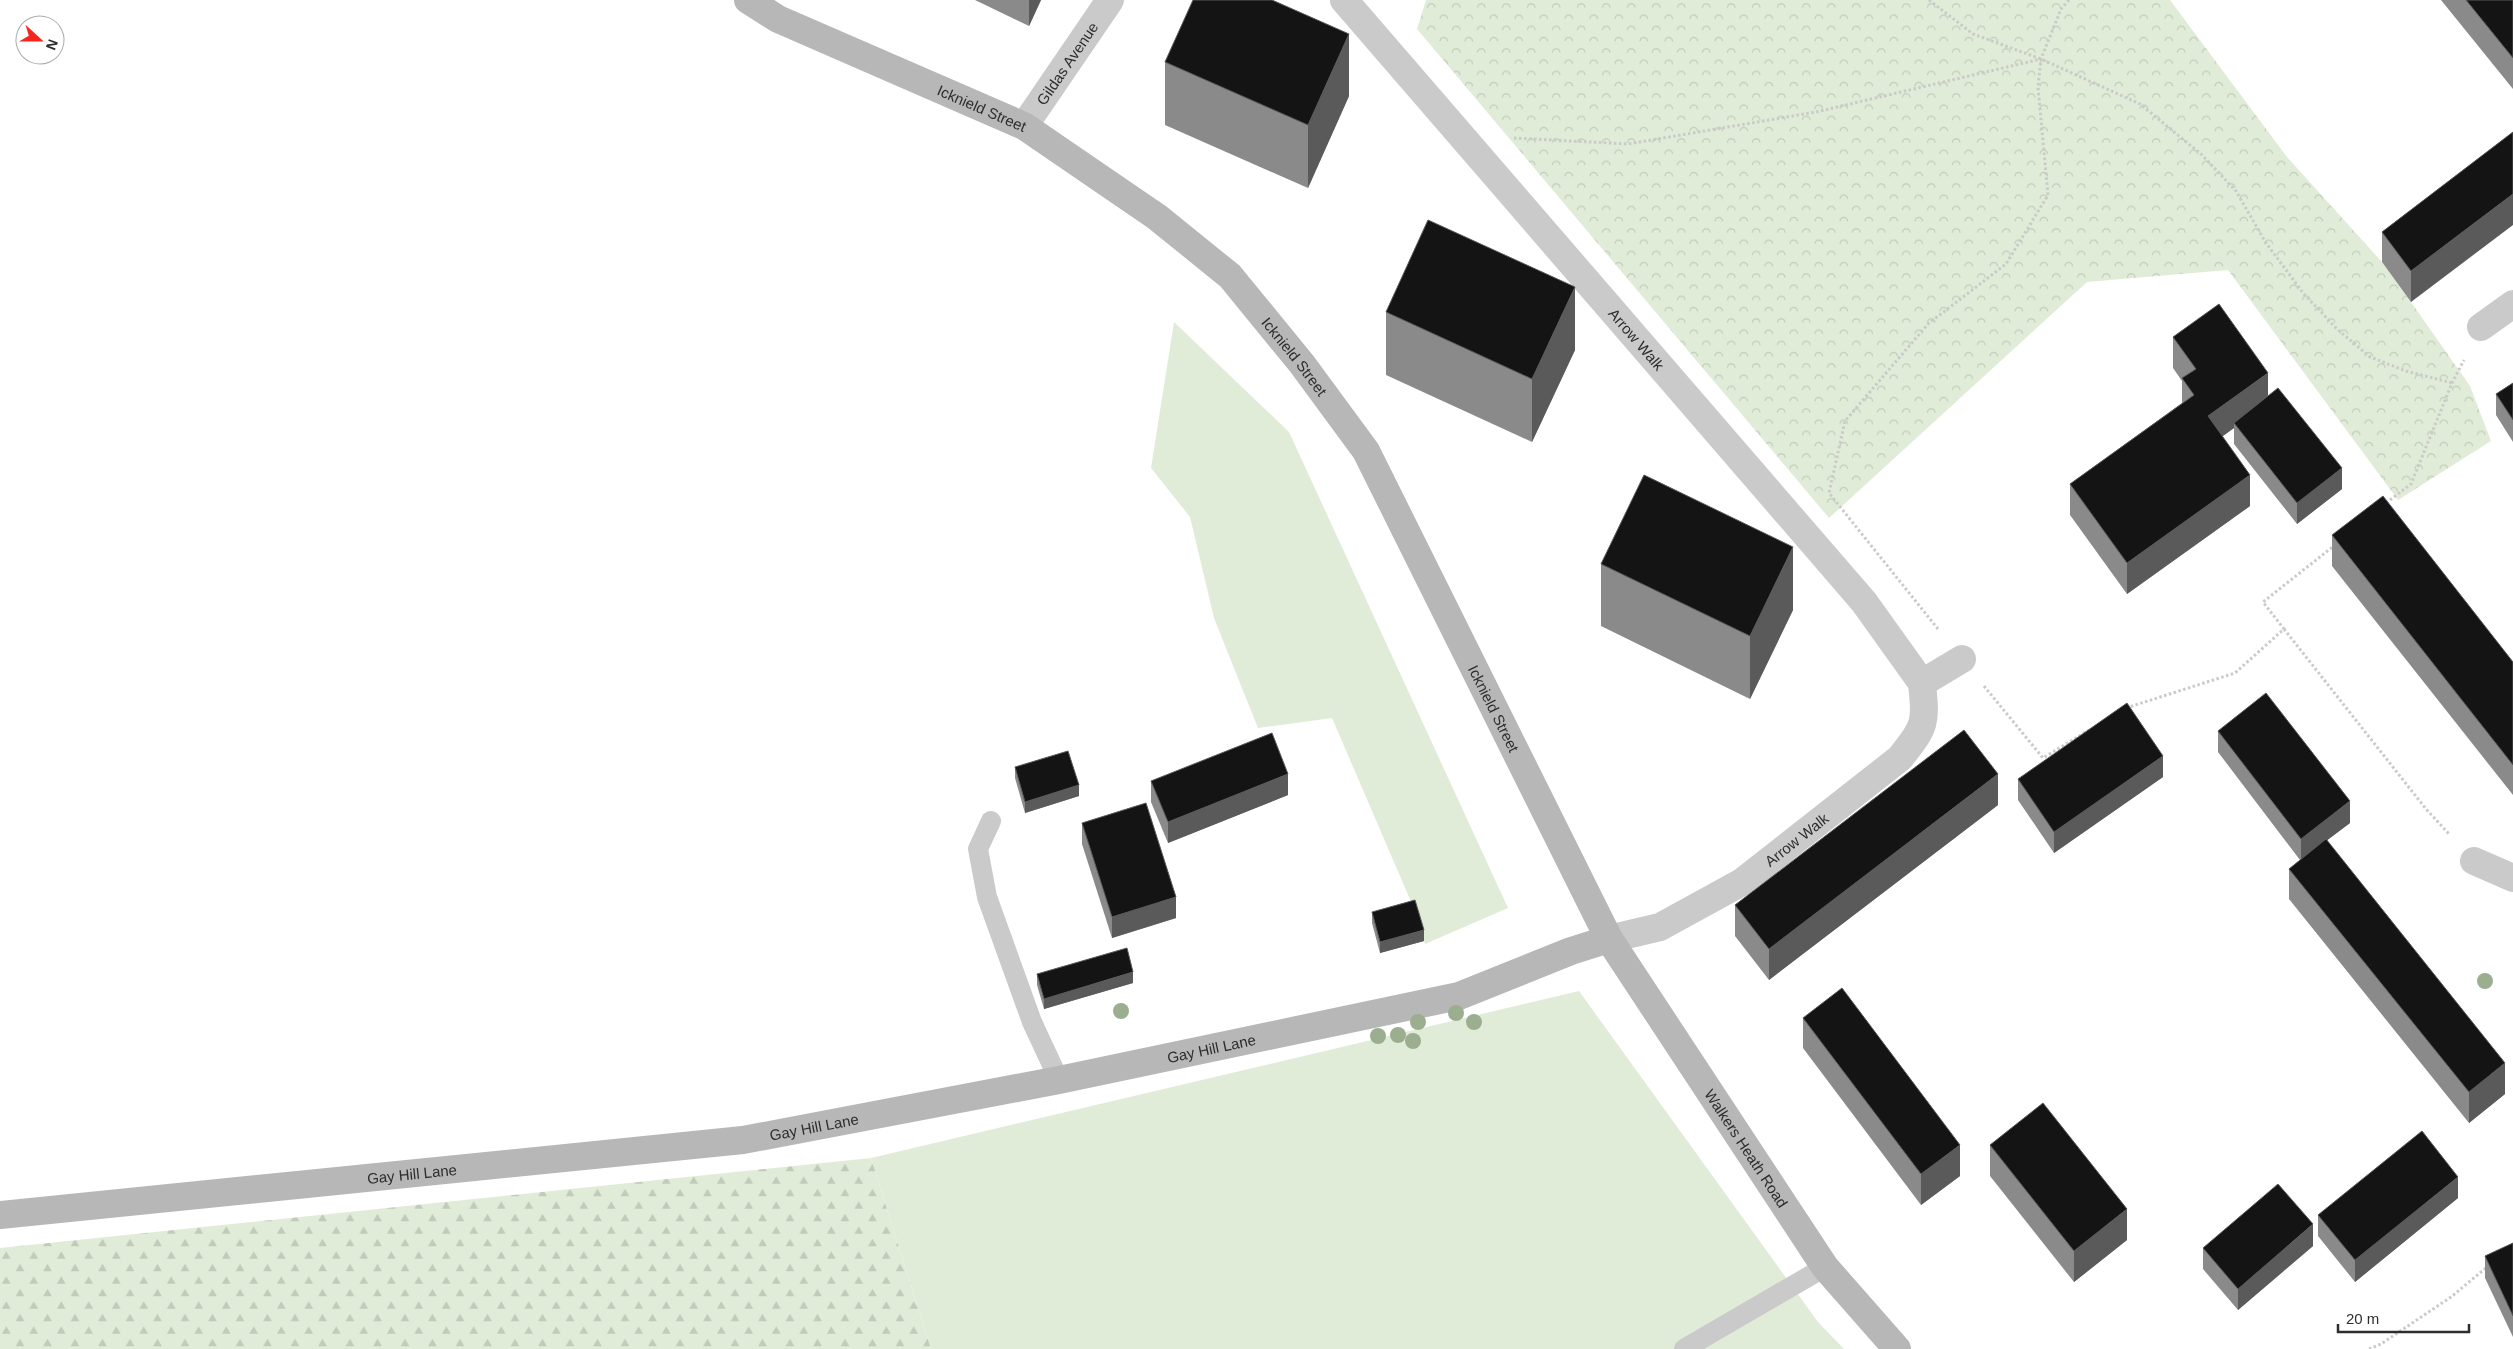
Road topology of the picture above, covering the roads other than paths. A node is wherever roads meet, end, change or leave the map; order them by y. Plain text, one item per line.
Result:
1 (748, 0) edge
2 (1110, 0) edge
3 (1344, 0) edge
4 (1024, 126) junction
5 (2513, 304) edge
6 (2481, 326) road end
7 (1962, 659) road end
8 (1922, 683) junction
9 (991, 821) dead end
10 (2474, 861) road end
11 (2513, 878) edge
12 (1609, 939) junction
13 (1060, 1080) junction
14 (0, 1215) edge
15 (1825, 1268) junction
16 (1684, 1349) edge
17 (1897, 1349) edge

1 - 4 street, Icknield Street
2 - 4 street, Gildas Avenue
3 - 8 street, Arrow Walk
4 - 12 street, Icknield Street
5 - 6 street
7 - 8 street
8 - 12 street, Arrow Walk
9 - 13 lane
10 - 11 street
12 - 13 street, Gay Hill Lane
12 - 15 street, Walkers Heath Road
13 - 14 street, Gay Hill Lane
15 - 16 lane
15 - 17 street, Walkers Heath Road

